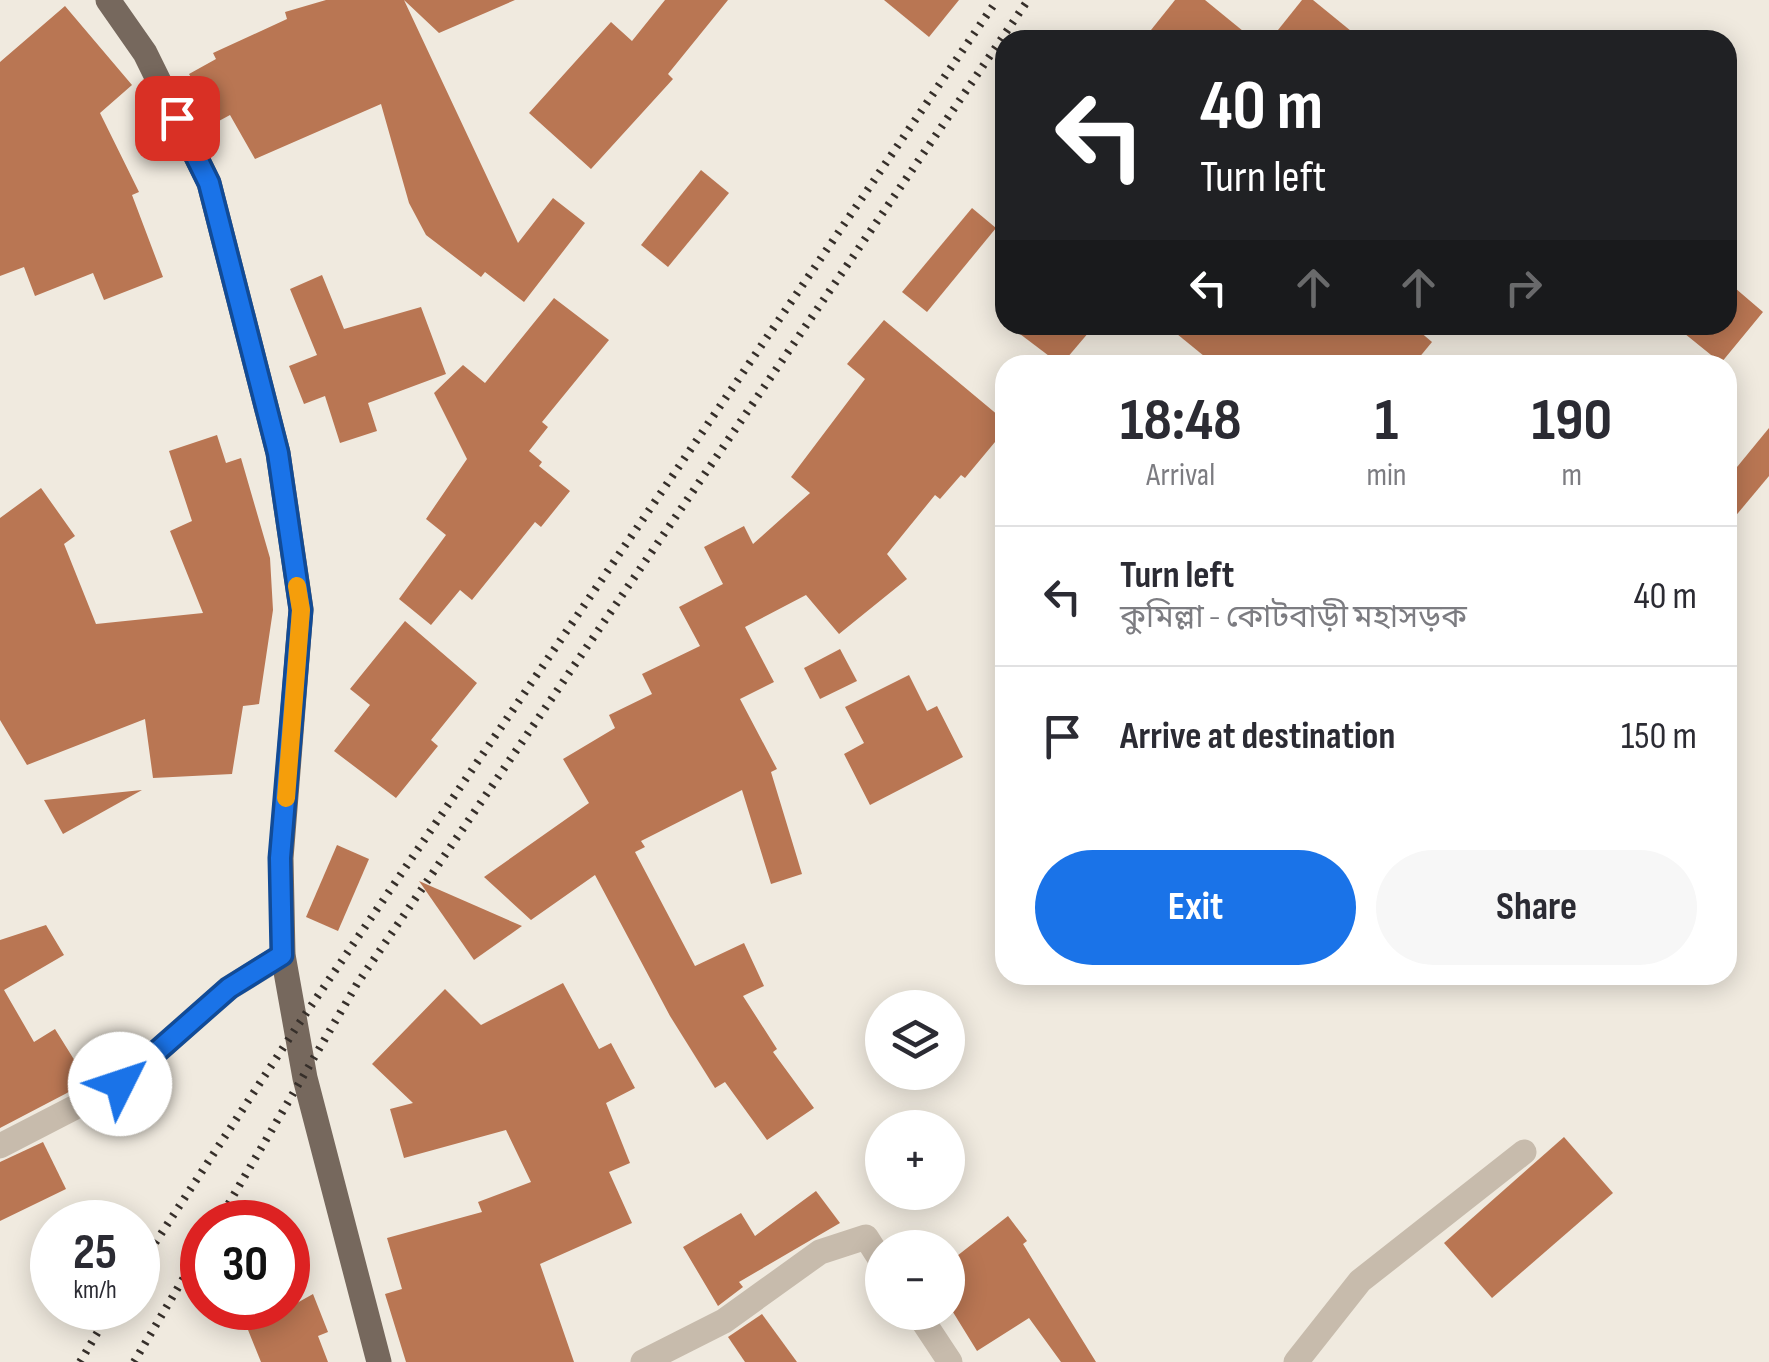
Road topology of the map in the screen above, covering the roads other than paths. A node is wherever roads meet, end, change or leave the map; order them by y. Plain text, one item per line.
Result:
1 (108, 0) edge
2 (282, 955) junction
3 (0, 1146) edge
4 (1524, 1152) dead end
5 (865, 1237) edge
6 (929, 1330) edge
7 (378, 1362) edge
8 (643, 1362) edge
9 (950, 1362) edge
10 (1296, 1362) edge

1 - 2 main road
2 - 3 street
2 - 7 main road
4 - 10 street
5 - 8 street
6 - 9 street

